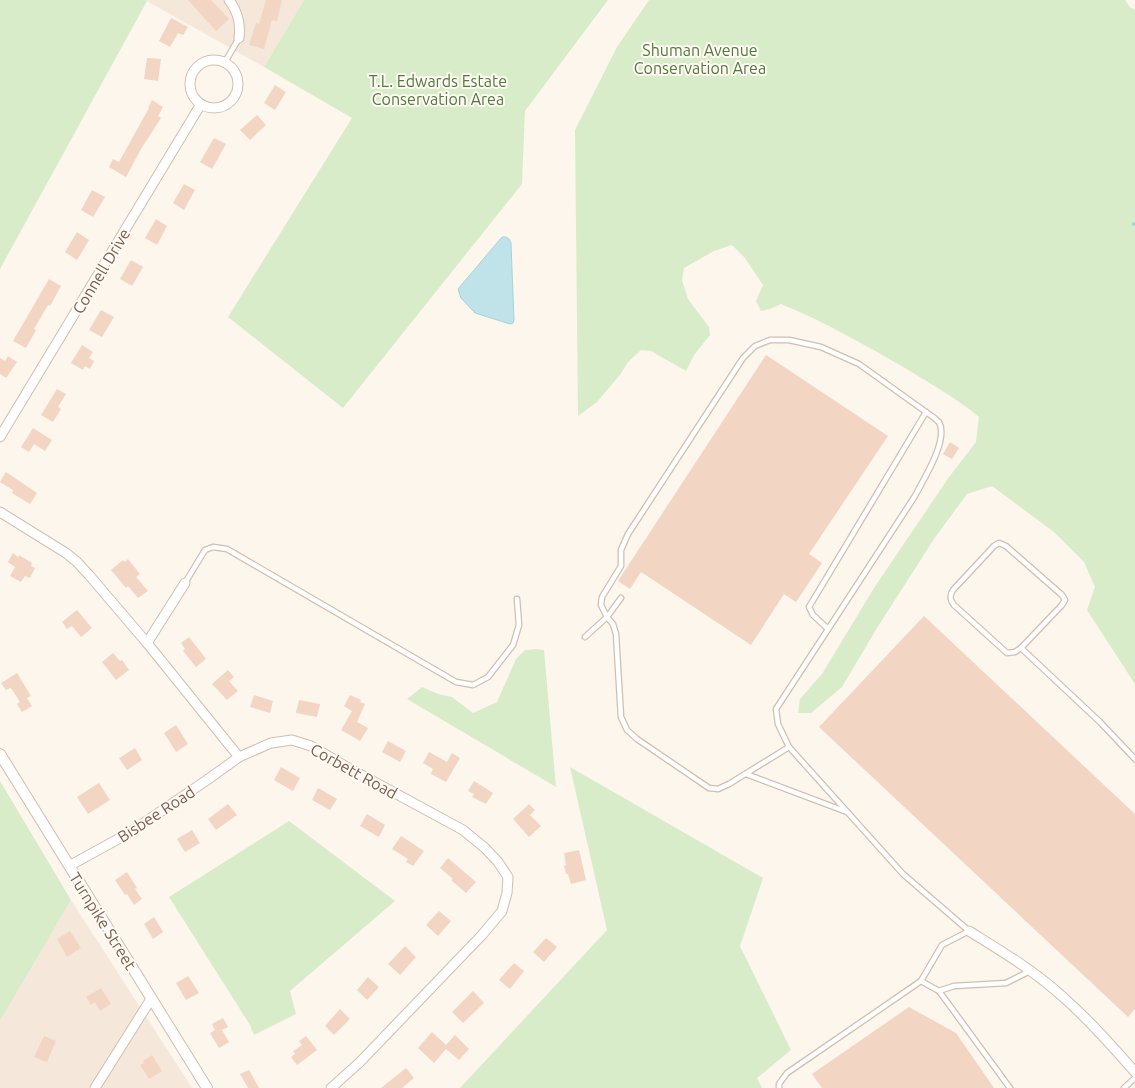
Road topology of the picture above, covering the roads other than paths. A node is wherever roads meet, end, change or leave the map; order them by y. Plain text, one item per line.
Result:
1 (229, 0) edge
2 (239, 38) joint
3 (225, 62) junction
4 (201, 104) junction
5 (926, 412) junction
6 (0, 437) edge
7 (0, 512) edge
8 (185, 583) joint
9 (620, 598) dead end
10 (517, 599) dead end
11 (608, 617) junction
12 (828, 628) junction
13 (584, 637) dead end
14 (147, 643) junction
15 (1021, 648) junction
16 (790, 747) junction
17 (0, 754) edge
18 (239, 757) junction
19 (1135, 758) edge
20 (746, 774) junction
21 (848, 813) junction
22 (69, 866) junction
23 (969, 931) junction
24 (1030, 971) junction
25 (921, 981) junction
26 (939, 991) junction
27 (151, 999) junction
28 (1135, 1072) edge
29 (1135, 1078) edge
30 (95, 1088) edge
31 (207, 1088) edge
32 (331, 1088) edge
33 (779, 1088) edge
34 (1010, 1088) edge
35 (1124, 1088) edge

1 - 2 street
2 - 3 lane
3 - 4 street
3 - 4 street
4 - 6 street, Connell Drive
5 - 11 lane
5 - 12 lane
5 - 12 lane
7 - 14 street
8 - 10 lane
8 - 14 street
9 - 11 lane
11 - 13 lane
11 - 20 lane
12 - 16 lane
14 - 18 street
15 - 15 lane
15 - 19 lane
16 - 20 lane
16 - 21 lane
17 - 22 street, Turnpike Street
18 - 22 street, Bisbee Road
18 - 32 street, Corbett Road
20 - 21 lane
21 - 23 lane
22 - 27 street, Turnpike Street
23 - 24 street
23 - 25 lane
24 - 26 lane
24 - 28 street
25 - 26 lane
25 - 33 lane
26 - 34 lane
27 - 30 street
27 - 31 street, Turnpike Street
29 - 35 lane

